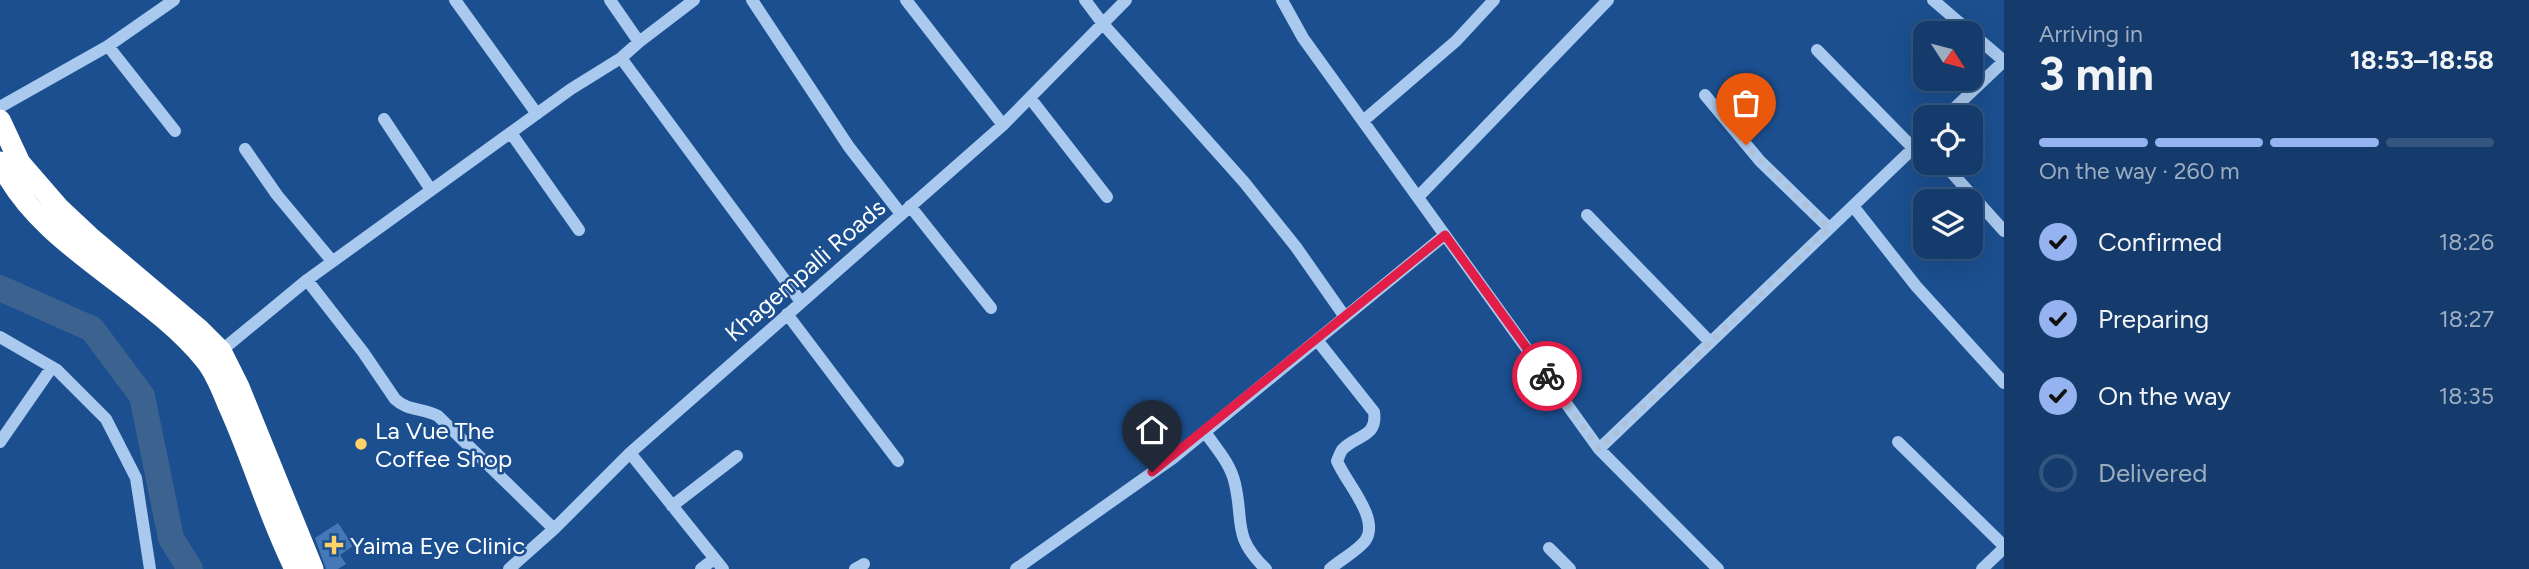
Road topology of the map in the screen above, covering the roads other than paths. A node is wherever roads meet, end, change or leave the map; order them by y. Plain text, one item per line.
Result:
1 (174, 0) edge
2 (455, 0) edge
3 (610, 0) edge
4 (694, 0) edge
5 (752, 0) edge
6 (906, 0) edge
7 (1086, 0) edge
8 (1126, 0) edge
9 (1283, 0) edge
10 (1494, 0) edge
11 (1608, 0) edge
12 (1933, 0) edge
13 (1103, 23) junction
14 (639, 42) junction
15 (108, 46) junction
16 (1817, 50) dead end
17 (621, 58) junction
18 (1704, 95) dead end
19 (1030, 98) junction
20 (1958, 105) edge
21 (0, 107) edge
22 (537, 114) junction
23 (384, 119) dead end
24 (0, 120) edge
25 (1363, 121) junction
26 (1003, 125) junction
27 (175, 131) dead end
28 (511, 133) junction
29 (1913, 135) edge
30 (245, 149) dead end
31 (1913, 150) edge
32 (0, 162) edge
33 (1954, 175) edge
34 (431, 190) junction
35 (1107, 197) dead end
36 (1418, 197) junction
37 (1853, 206) junction
38 (905, 210) junction
39 (1587, 215) dead end
40 (1829, 228) junction
41 (579, 230) dead end
42 (2004, 232) edge
43 (1445, 235) junction
44 (332, 261) junction
45 (307, 280) junction
46 (800, 302) junction
47 (992, 308) dead end
48 (788, 314) junction
49 (1345, 317) junction
50 (0, 337) edge
51 (1317, 340) junction
52 (1710, 342) junction
53 (214, 357) junction
54 (52, 367) junction
55 (2004, 383) edge
56 (1205, 432) junction
57 (0, 442) edge
58 (1898, 442) dead end
59 (1599, 449) junction
60 (630, 453) junction
61 (737, 456) dead end
62 (898, 461) dead end
63 (672, 506) junction
64 (554, 529) junction
65 (2004, 547) edge
66 (1549, 548) dead end
67 (718, 564) edge
68 (150, 569) edge
69 (295, 569) edge
70 (313, 569) edge
71 (509, 569) edge
72 (701, 569) edge
73 (1016, 569) edge
74 (1266, 569) edge
75 (1330, 569) edge
76 (1570, 569) edge
77 (1718, 569) edge
78 (1982, 569) edge

1 - 15 street
2 - 22 street
3 - 14 street
4 - 14 street
5 - 38 street
6 - 26 street
7 - 13 street
8 - 13 street, Khagempalli Roads
9 - 25 street
10 - 25 street
11 - 36 street
12 - 20 street
13 - 19 street, Khagempalli Roads
13 - 49 street
14 - 17 street
15 - 21 street
15 - 27 street
16 - 29 street
17 - 22 street
17 - 46 street
18 - 40 street
19 - 26 street, Khagempalli Roads
19 - 35 street
22 - 28 street
23 - 34 street
24 - 53 highway
25 - 36 street
26 - 38 street, Khagempalli Roads
28 - 34 street
28 - 41 street
30 - 44 street
31 - 37 street
32 - 53 highway
33 - 42 street
34 - 44 street
36 - 43 street
37 - 40 street
37 - 55 street
38 - 46 street, Khagempalli Roads
38 - 47 street
39 - 52 street
40 - 52 street
43 - 49 street
43 - 59 street
44 - 45 street
45 - 53 street
45 - 64 street
46 - 48 street, Khagempalli Roads
48 - 60 street, Khagempalli Roads
48 - 62 street
49 - 51 street
50 - 54 street
51 - 56 street
51 - 75 street
52 - 59 street
53 - 69 highway
53 - 70 highway
54 - 57 street
54 - 68 street
56 - 73 street
56 - 74 street
58 - 65 street
59 - 77 street
60 - 63 street
60 - 64 street, Khagempalli Roads
61 - 63 street
63 - 67 street
64 - 71 street, Khagempalli Roads
65 - 78 street
66 - 76 street
67 - 72 street

